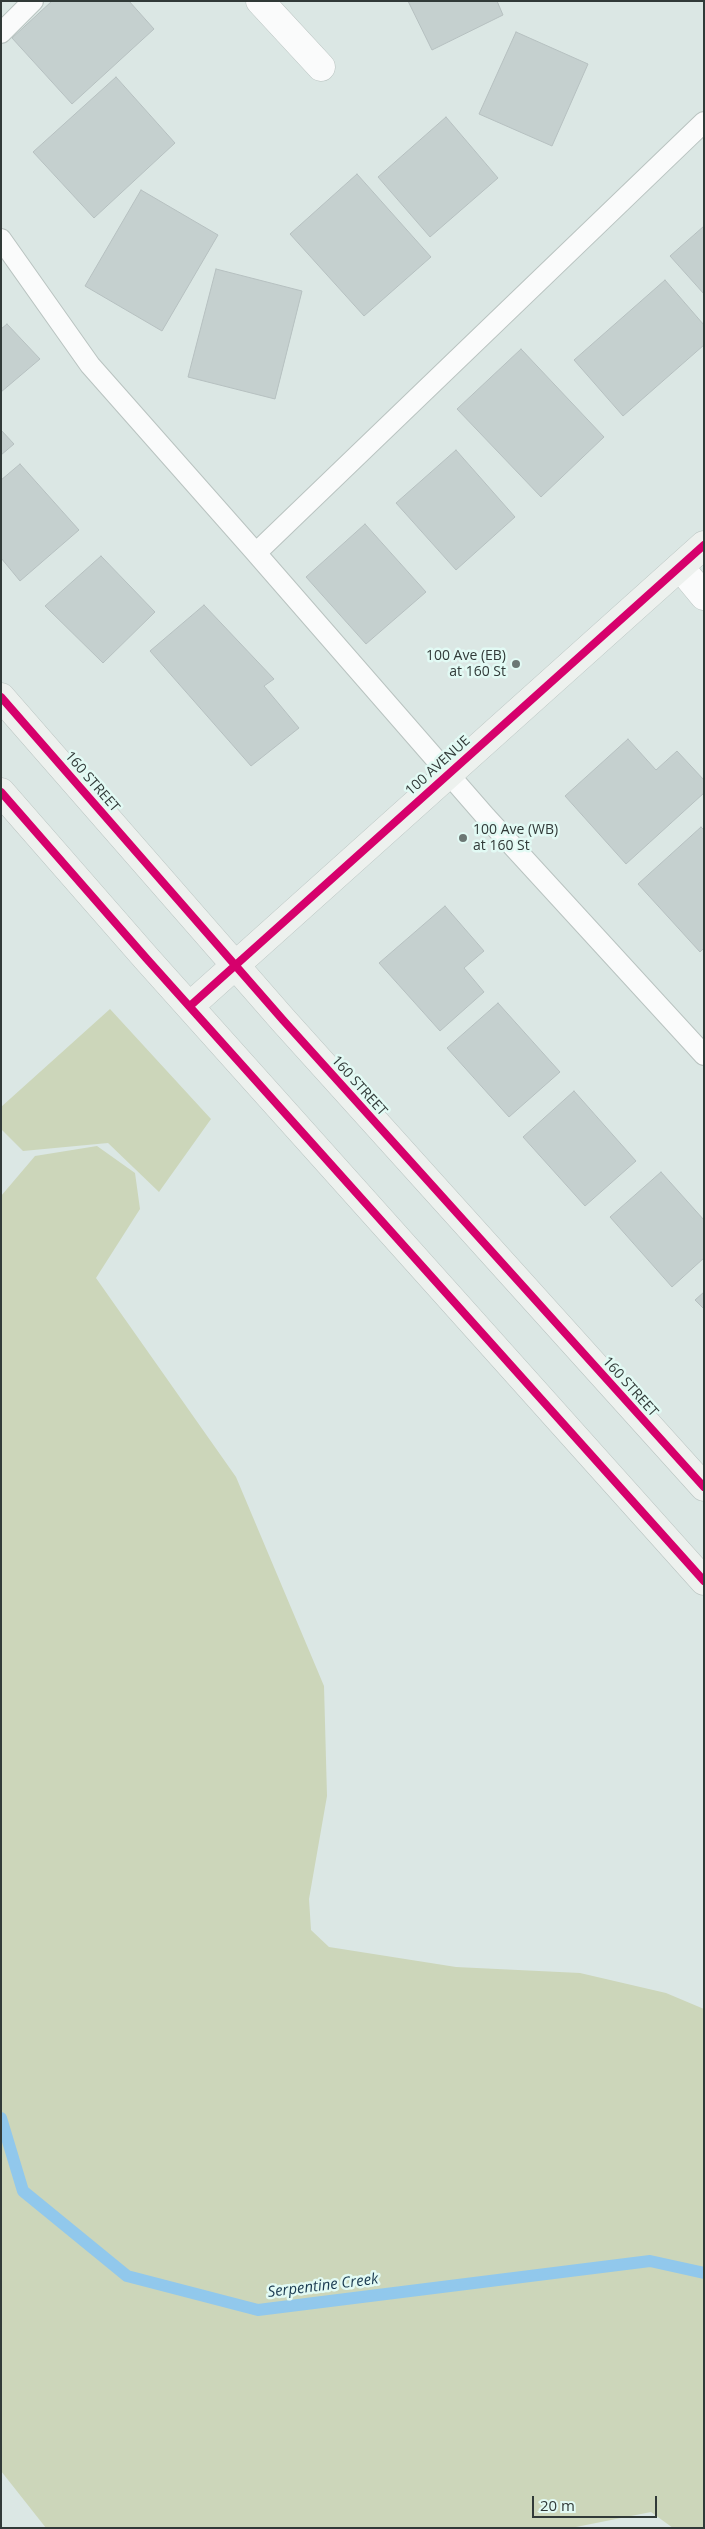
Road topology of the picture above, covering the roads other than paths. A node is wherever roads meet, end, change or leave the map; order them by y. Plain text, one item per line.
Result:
1 (33, 1) edge
2 (260, 1) edge
3 (1, 33) edge
4 (321, 67) dead end
5 (704, 122) edge
6 (1, 239) edge
7 (704, 545) edge
8 (256, 553) junction
9 (680, 567) junction
10 (704, 596) edge
11 (1, 697) edge
12 (449, 773) junction
13 (1, 792) edge
14 (236, 966) junction
15 (190, 1006) junction
16 (704, 1055) edge
17 (704, 1487) edge
18 (704, 1581) edge

1 - 3 lane
2 - 4 street
5 - 8 lane
6 - 8 lane
7 - 9 main road, 100 AVENUE
8 - 12 lane
9 - 10 street
9 - 12 main road, 100 AVENUE
11 - 14 main road, 160 STREET
12 - 14 main road, 100 AVENUE
12 - 16 lane
13 - 15 main road
14 - 15 main road, 100 AVENUE
14 - 17 main road, 160 STREET
15 - 18 main road

